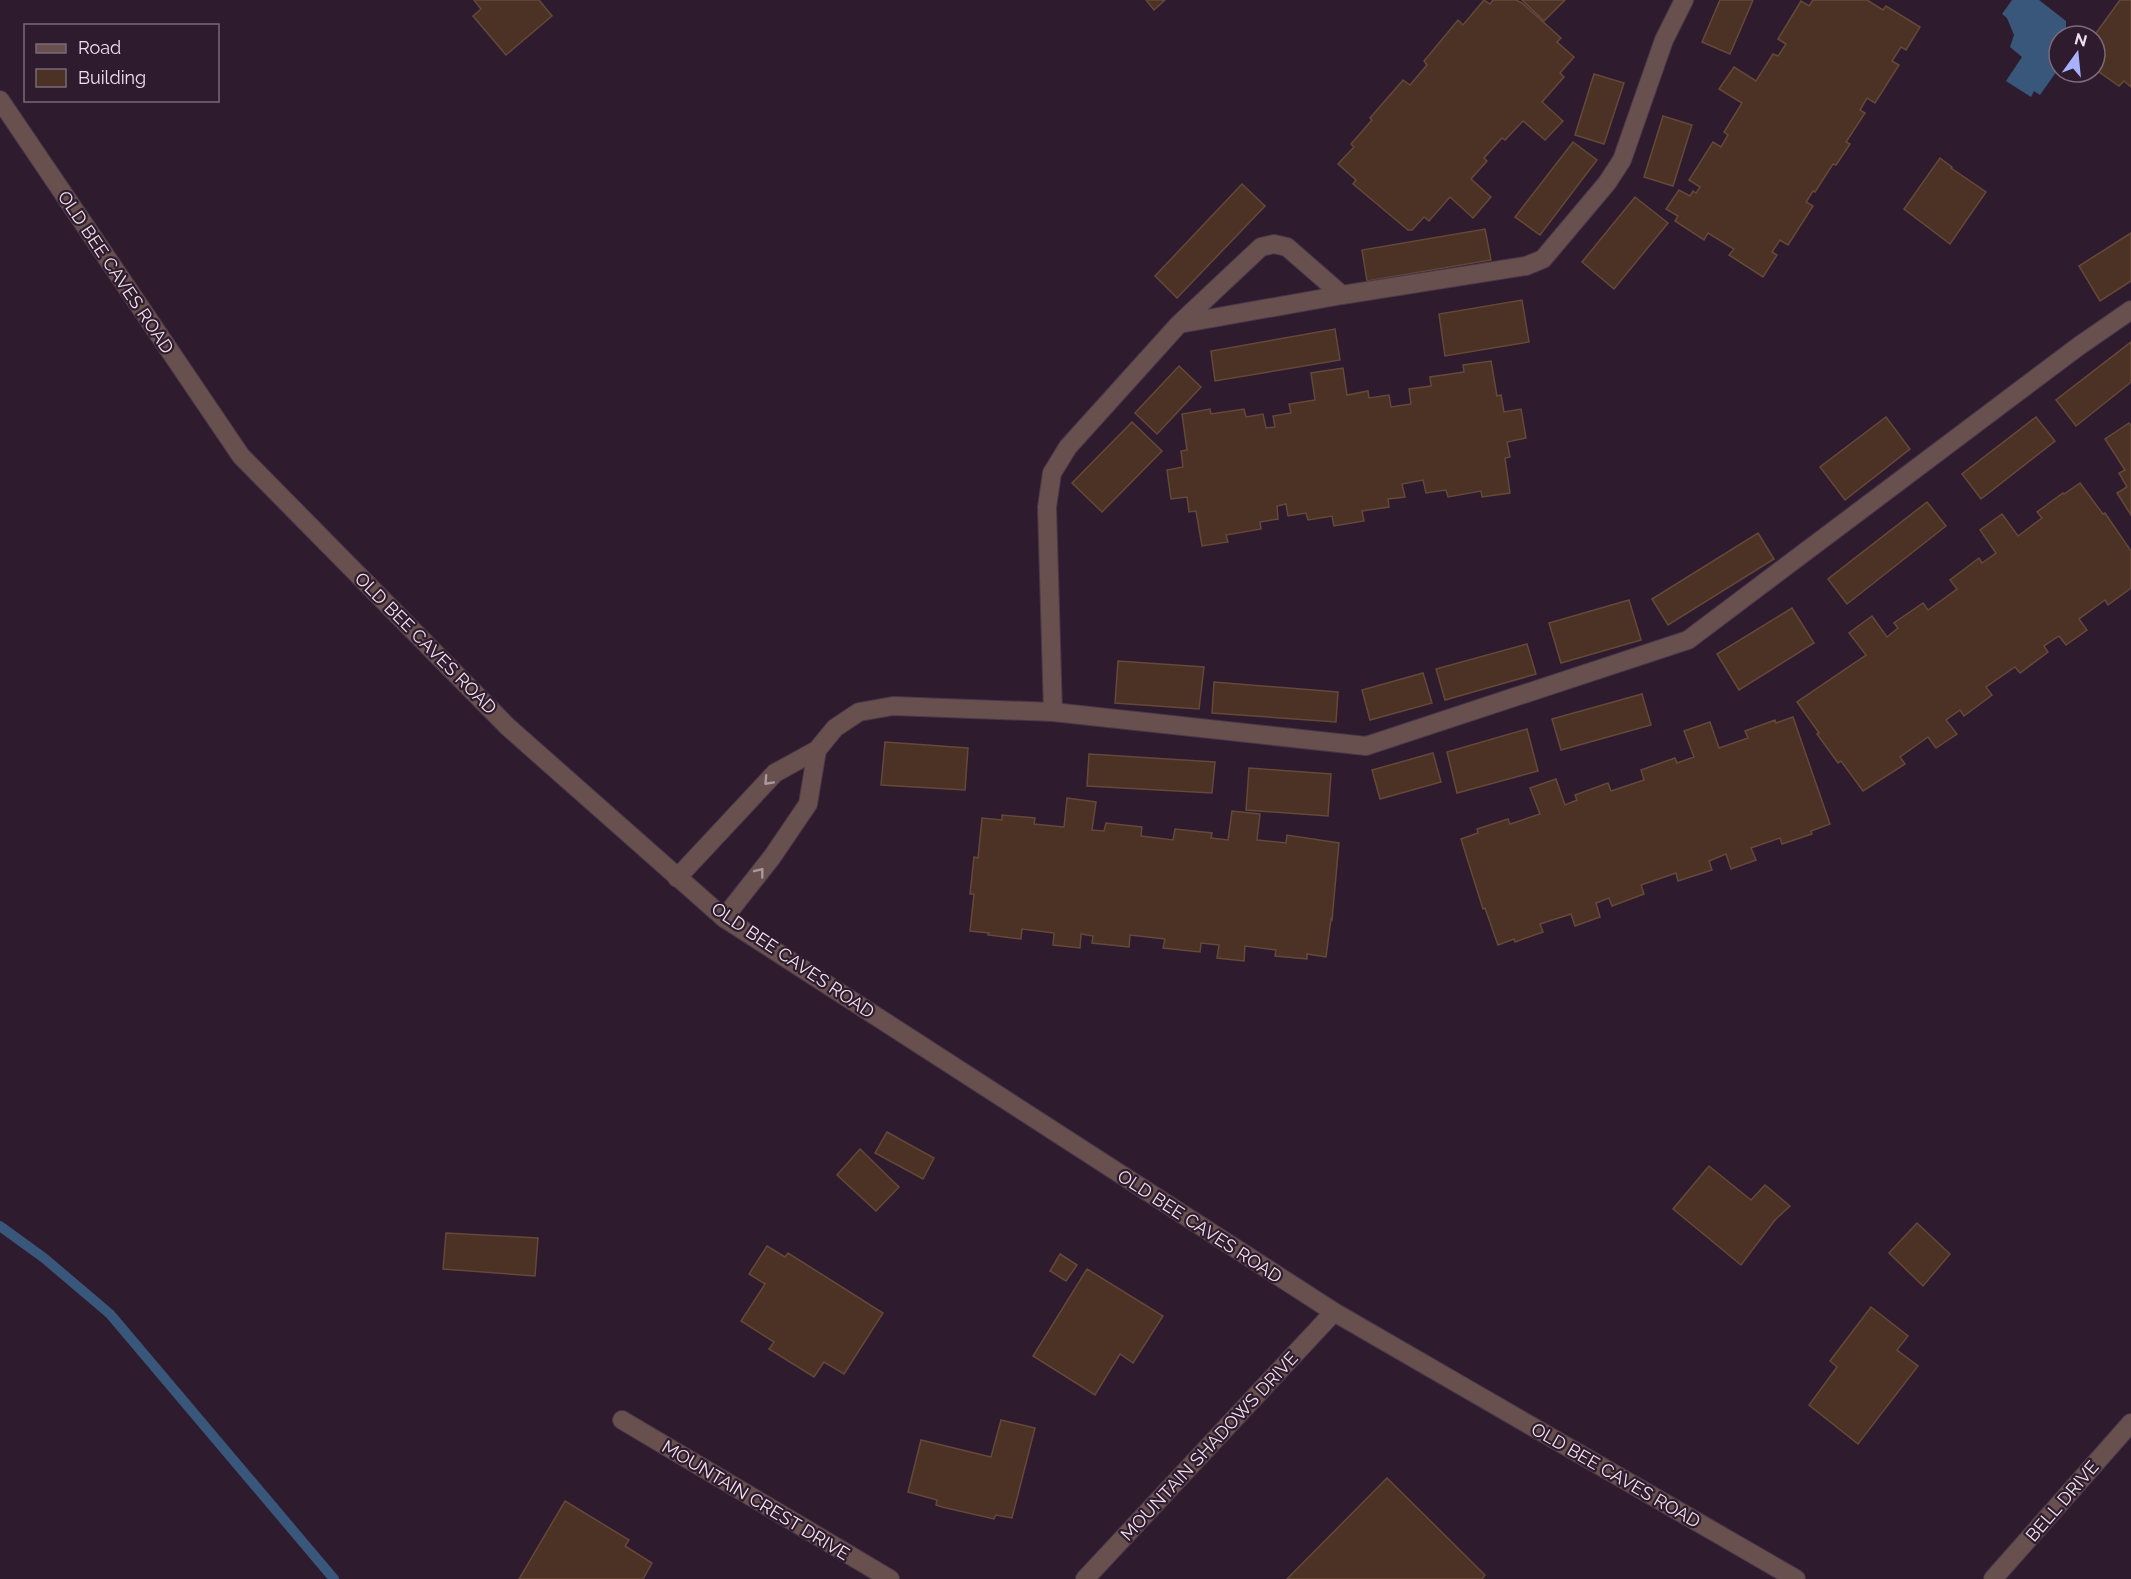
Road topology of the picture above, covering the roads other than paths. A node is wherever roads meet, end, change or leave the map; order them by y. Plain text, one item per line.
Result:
1 (1684, 0) edge
2 (0, 100) edge
3 (1342, 295) junction
4 (2131, 310) edge
5 (1179, 324) junction
6 (1053, 712) junction
7 (817, 750) junction
8 (677, 878) junction
9 (724, 918) junction
10 (1334, 1312) junction
11 (622, 1420) dead end
12 (2131, 1423) edge
13 (890, 1579) edge
14 (1085, 1579) edge
15 (1796, 1579) edge
16 (1993, 1579) edge

1 - 3 street
2 - 8 street, OLD BEE CAVES ROAD
3 - 5 street
3 - 5 street
4 - 6 street
5 - 6 street
6 - 7 street
7 -> 8 street
9 -> 7 street
8 - 9 street, OLD BEE CAVES ROAD
9 - 10 street, OLD BEE CAVES ROAD
10 - 14 street, MOUNTAIN SHADOWS DRIVE
10 - 15 street, OLD BEE CAVES ROAD
11 - 13 street, MOUNTAIN CREST DRIVE
12 - 16 street, BELL DRIVE

